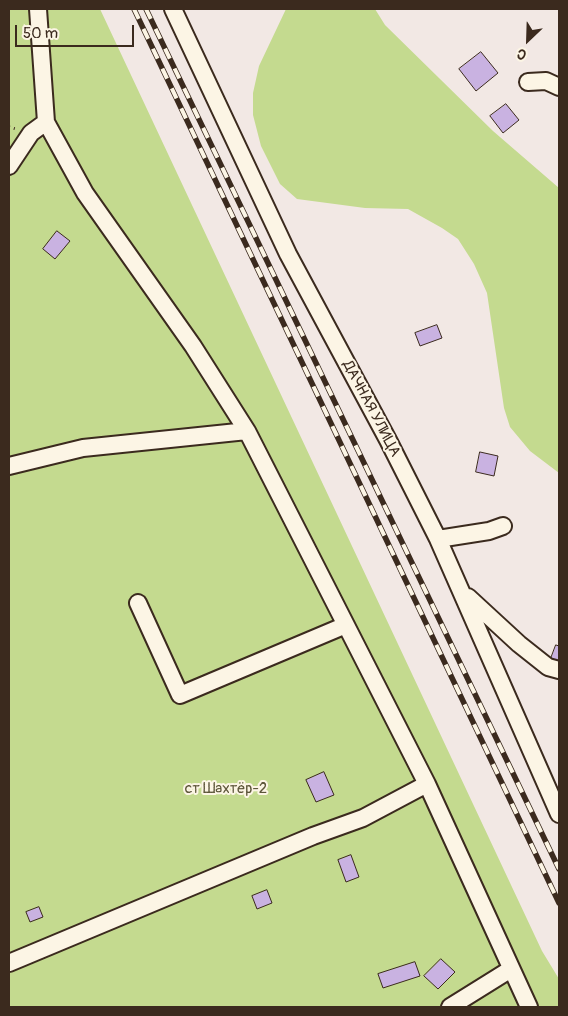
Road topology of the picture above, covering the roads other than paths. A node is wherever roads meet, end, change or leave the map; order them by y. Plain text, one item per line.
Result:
1 (38, 9) edge
2 (173, 9) edge
3 (528, 82) dead end
4 (559, 87) edge
5 (46, 122) junction
6 (9, 166) edge
7 (247, 431) junction
8 (9, 466) edge
9 (503, 526) dead end
10 (438, 539) junction
11 (463, 592) junction
12 (138, 603) dead end
13 (346, 625) junction
14 (559, 670) edge
15 (427, 784) junction
16 (559, 814) edge
17 (9, 963) edge
18 (511, 969) junction
19 (450, 1007) edge
20 (529, 1007) edge

1 - 5 street
2 - 10 street, ДАЧНАЯ УЛИЦА
3 - 4 street
5 - 6 street
5 - 7 street
7 - 8 street
7 - 13 street
9 - 10 street
10 - 11 street, ДАЧНАЯ УЛИЦА
11 - 14 street
11 - 16 street, ДАЧНАЯ УЛИЦА
12 - 13 street
13 - 15 street
15 - 17 street
15 - 18 street
18 - 19 street
18 - 20 street

